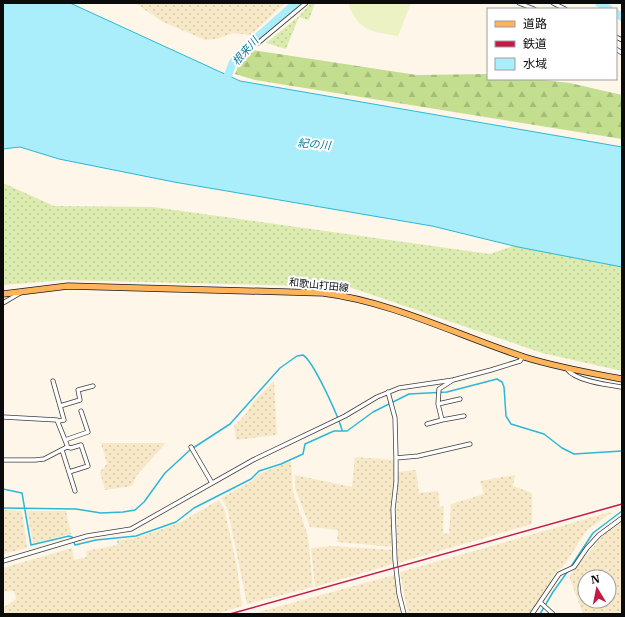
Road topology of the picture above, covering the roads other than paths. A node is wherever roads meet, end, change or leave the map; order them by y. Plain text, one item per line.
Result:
1 (306, 3) edge
2 (519, 3) edge
3 (553, 3) edge
4 (532, 8) edge
5 (563, 8) edge
6 (258, 43) dead end
7 (20, 292) junction
8 (3, 294) edge
9 (3, 303) edge
10 (523, 356) junction
11 (567, 368) junction
12 (622, 378) edge
13 (453, 380) junction
14 (53, 381) dead end
15 (93, 386) dead end
16 (622, 388) edge
17 (388, 392) junction
18 (460, 399) dead end
19 (438, 404) junction
20 (60, 406) junction
21 (81, 411) dead end
22 (464, 416) dead end
23 (3, 418) edge
24 (442, 420) junction
25 (59, 421) junction
26 (427, 424) dead end
27 (66, 440) junction
28 (470, 444) dead end
29 (66, 447) junction
30 (191, 447) dead end
31 (62, 450) junction
32 (396, 458) junction
33 (3, 460) edge
34 (69, 472) junction
35 (212, 483) junction
36 (75, 491) dead end
37 (622, 518) edge
38 (3, 561) edge
39 (541, 604) junction
40 (404, 614) edge
41 (532, 614) edge
42 (553, 614) edge

1 - 6 street
2 - 4 street
3 - 5 street
7 - 8 main road, 和歌山打田線
7 - 9 street
7 - 10 main road, 和歌山打田線
10 - 11 main road, 和歌山打田線
10 - 13 street
11 - 12 main road, 和歌山打田線
11 - 16 street
13 - 17 street
13 - 19 street
14 - 20 street
15 - 20 street
17 - 32 street
17 - 35 street
18 - 19 street
19 - 24 street
20 - 25 street
21 - 27 street
22 - 24 street
23 - 25 street
24 - 26 street
25 - 27 street
27 - 29 street
28 - 32 street
29 - 31 street
29 - 34 street
30 - 35 street
31 - 33 street
31 - 34 street
32 - 40 street
34 - 36 street
35 - 38 street
37 - 39 street
39 - 41 street
39 - 42 street

